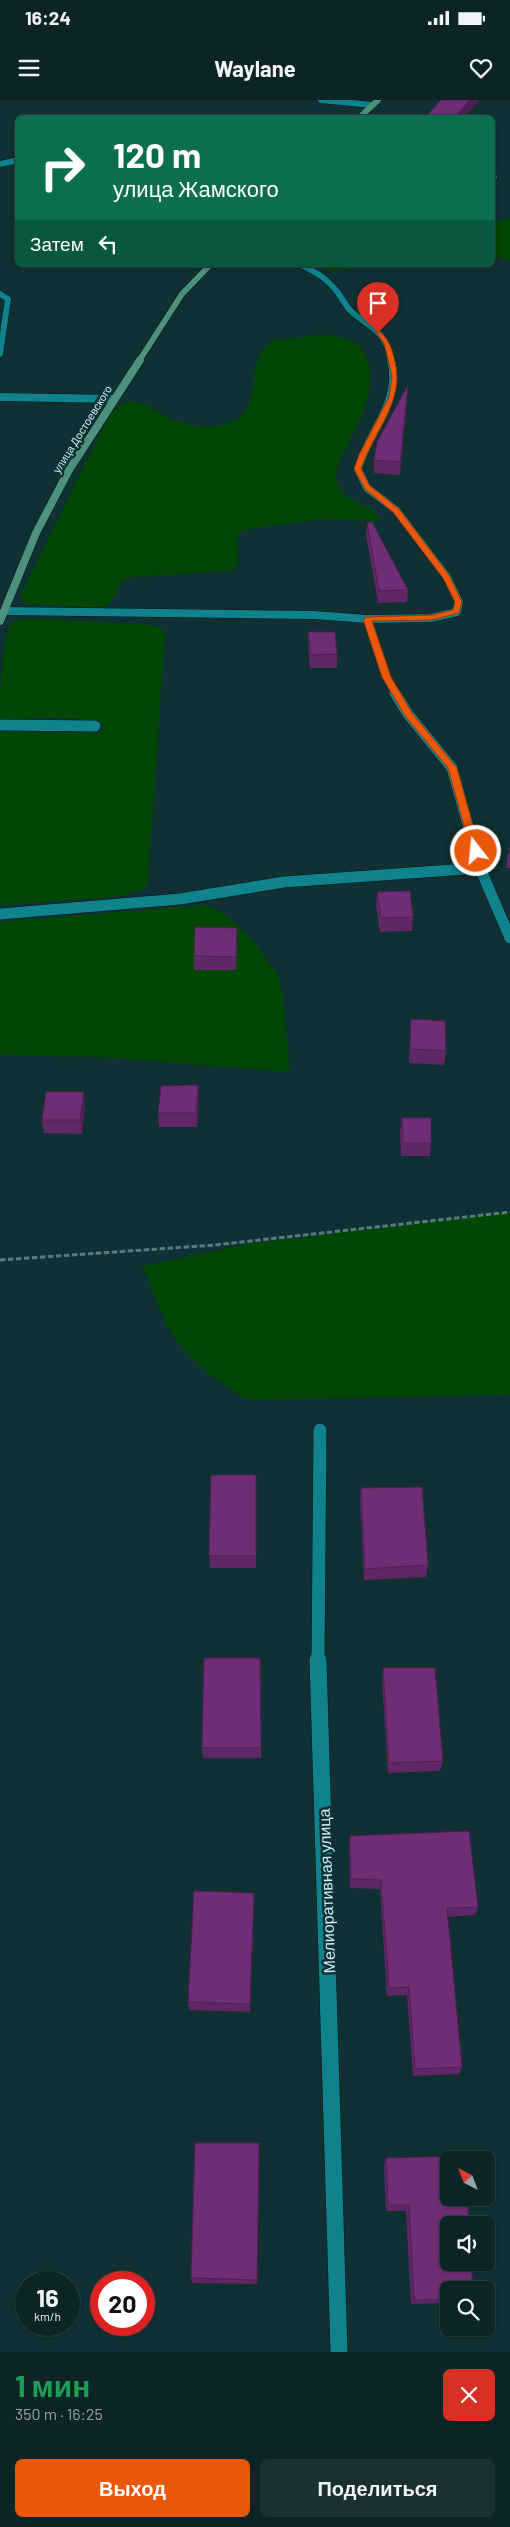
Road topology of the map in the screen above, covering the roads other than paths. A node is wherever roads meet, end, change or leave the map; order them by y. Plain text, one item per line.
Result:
1 (321, 100) edge
2 (375, 102) edge
3 (362, 115) edge
4 (15, 161) edge
5 (0, 164) edge
6 (208, 267) edge
7 (305, 267) edge
8 (0, 294) edge
9 (0, 354) edge
10 (0, 397) edge
11 (114, 399) junction
12 (5, 611) junction
13 (367, 619) junction
14 (0, 620) edge
15 (0, 725) edge
16 (95, 726) dead end
17 (480, 868) junction
18 (0, 914) edge
19 (510, 938) edge
20 (320, 1430) dead end
21 (339, 2352) edge

1 - 2 street
2 - 3 main road
4 - 5 street
6 - 11 main road, улица Достоевского
7 - 13 street
8 - 9 street
10 - 11 street
11 - 12 main road, улица Достоевского
12 - 13 street
12 - 14 main road, улица Достоевского
13 - 17 street
15 - 16 street
17 - 18 street
17 - 19 street
20 - 21 street, Мелиоративная улица

